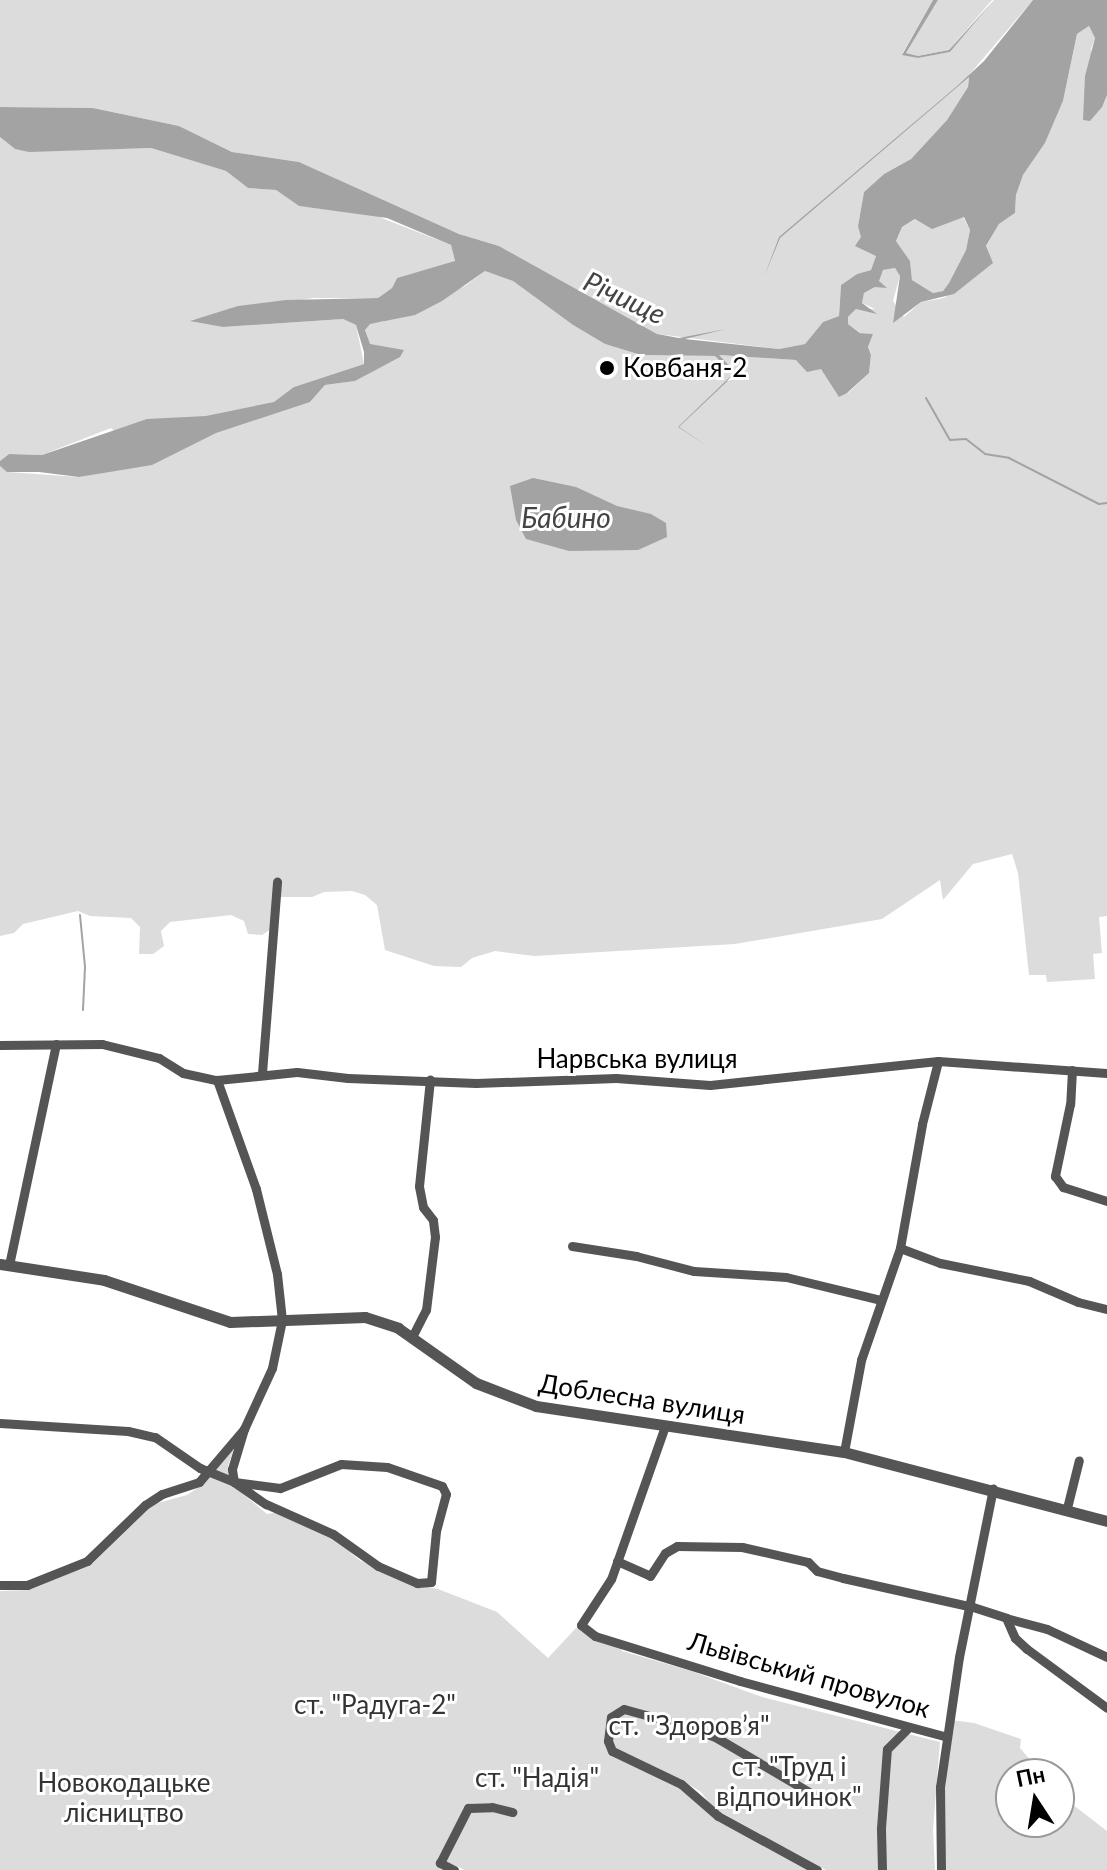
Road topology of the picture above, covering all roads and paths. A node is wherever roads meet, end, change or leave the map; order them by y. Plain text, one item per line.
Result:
1 (277, 882) dead end
2 (56, 1044) junction
3 (0, 1045) edge
4 (938, 1061) junction
5 (1072, 1070) junction
6 (262, 1073) junction
7 (1107, 1073) edge
8 (217, 1080) junction
9 (430, 1080) junction
10 (1107, 1201) edge
11 (572, 1246) dead end
12 (900, 1248) junction
13 (5, 1265) edge
14 (880, 1300) junction
15 (1107, 1309) edge
16 (282, 1320) junction
17 (412, 1337) junction
18 (0, 1423) edge
19 (665, 1426) junction
20 (244, 1429) junction
21 (844, 1452) junction
22 (1079, 1460) dead end
23 (207, 1471) junction
24 (234, 1482) junction
25 (993, 1488) junction
26 (1067, 1508) junction
27 (1107, 1521) edge
28 (617, 1561) junction
29 (0, 1585) edge
30 (969, 1607) junction
31 (1006, 1618) junction
32 (1107, 1657) edge
33 (1107, 1708) edge
34 (909, 1727) junction
35 (947, 1737) junction
36 (826, 1802) dead end
37 (512, 1812) dead end
38 (439, 1866) edge
39 (454, 1870) edge
40 (817, 1870) edge
41 (882, 1870) edge
42 (941, 1870) edge

1 - 6 street
2 - 3 street, Нарвська вулиця
2 - 8 street, Нарвська вулиця
2 - 13 street
4 - 5 street, Нарвська вулиця
4 - 9 street, Нарвська вулиця
4 - 12 street
5 - 7 street, Нарвська вулиця
5 - 10 street
6 - 8 street, Нарвська вулиця
6 - 9 street, Нарвська вулиця
8 - 16 street
9 - 17 street
11 - 14 street
12 - 14 street
12 - 15 street
13 - 16 street, Доблесна вулиця
14 - 21 street
16 - 17 street, Доблесна вулиця
16 - 20 street
17 - 19 street, Доблесна вулиця
18 - 23 street
19 - 21 street, Доблесна вулиця
19 - 28 street
20 - 23 street
20 - 24 street
21 - 25 street, Доблесна вулиця
22 - 26 street
23 - 24 street
23 - 29 street
24 - 24 street
25 - 26 street, Доблесна вулиця
25 - 30 street, Львівський провулок
26 - 27 street, Доблесна вулиця
28 - 30 street
28 - 34 street, Львівський провулок
30 - 31 street
30 - 35 street, Львівський провулок
31 - 32 street
31 - 33 street
34 - 35 street, Львівський провулок
34 - 41 street
35 - 42 street
36 - 40 street
37 - 38 street
38 - 39 street

